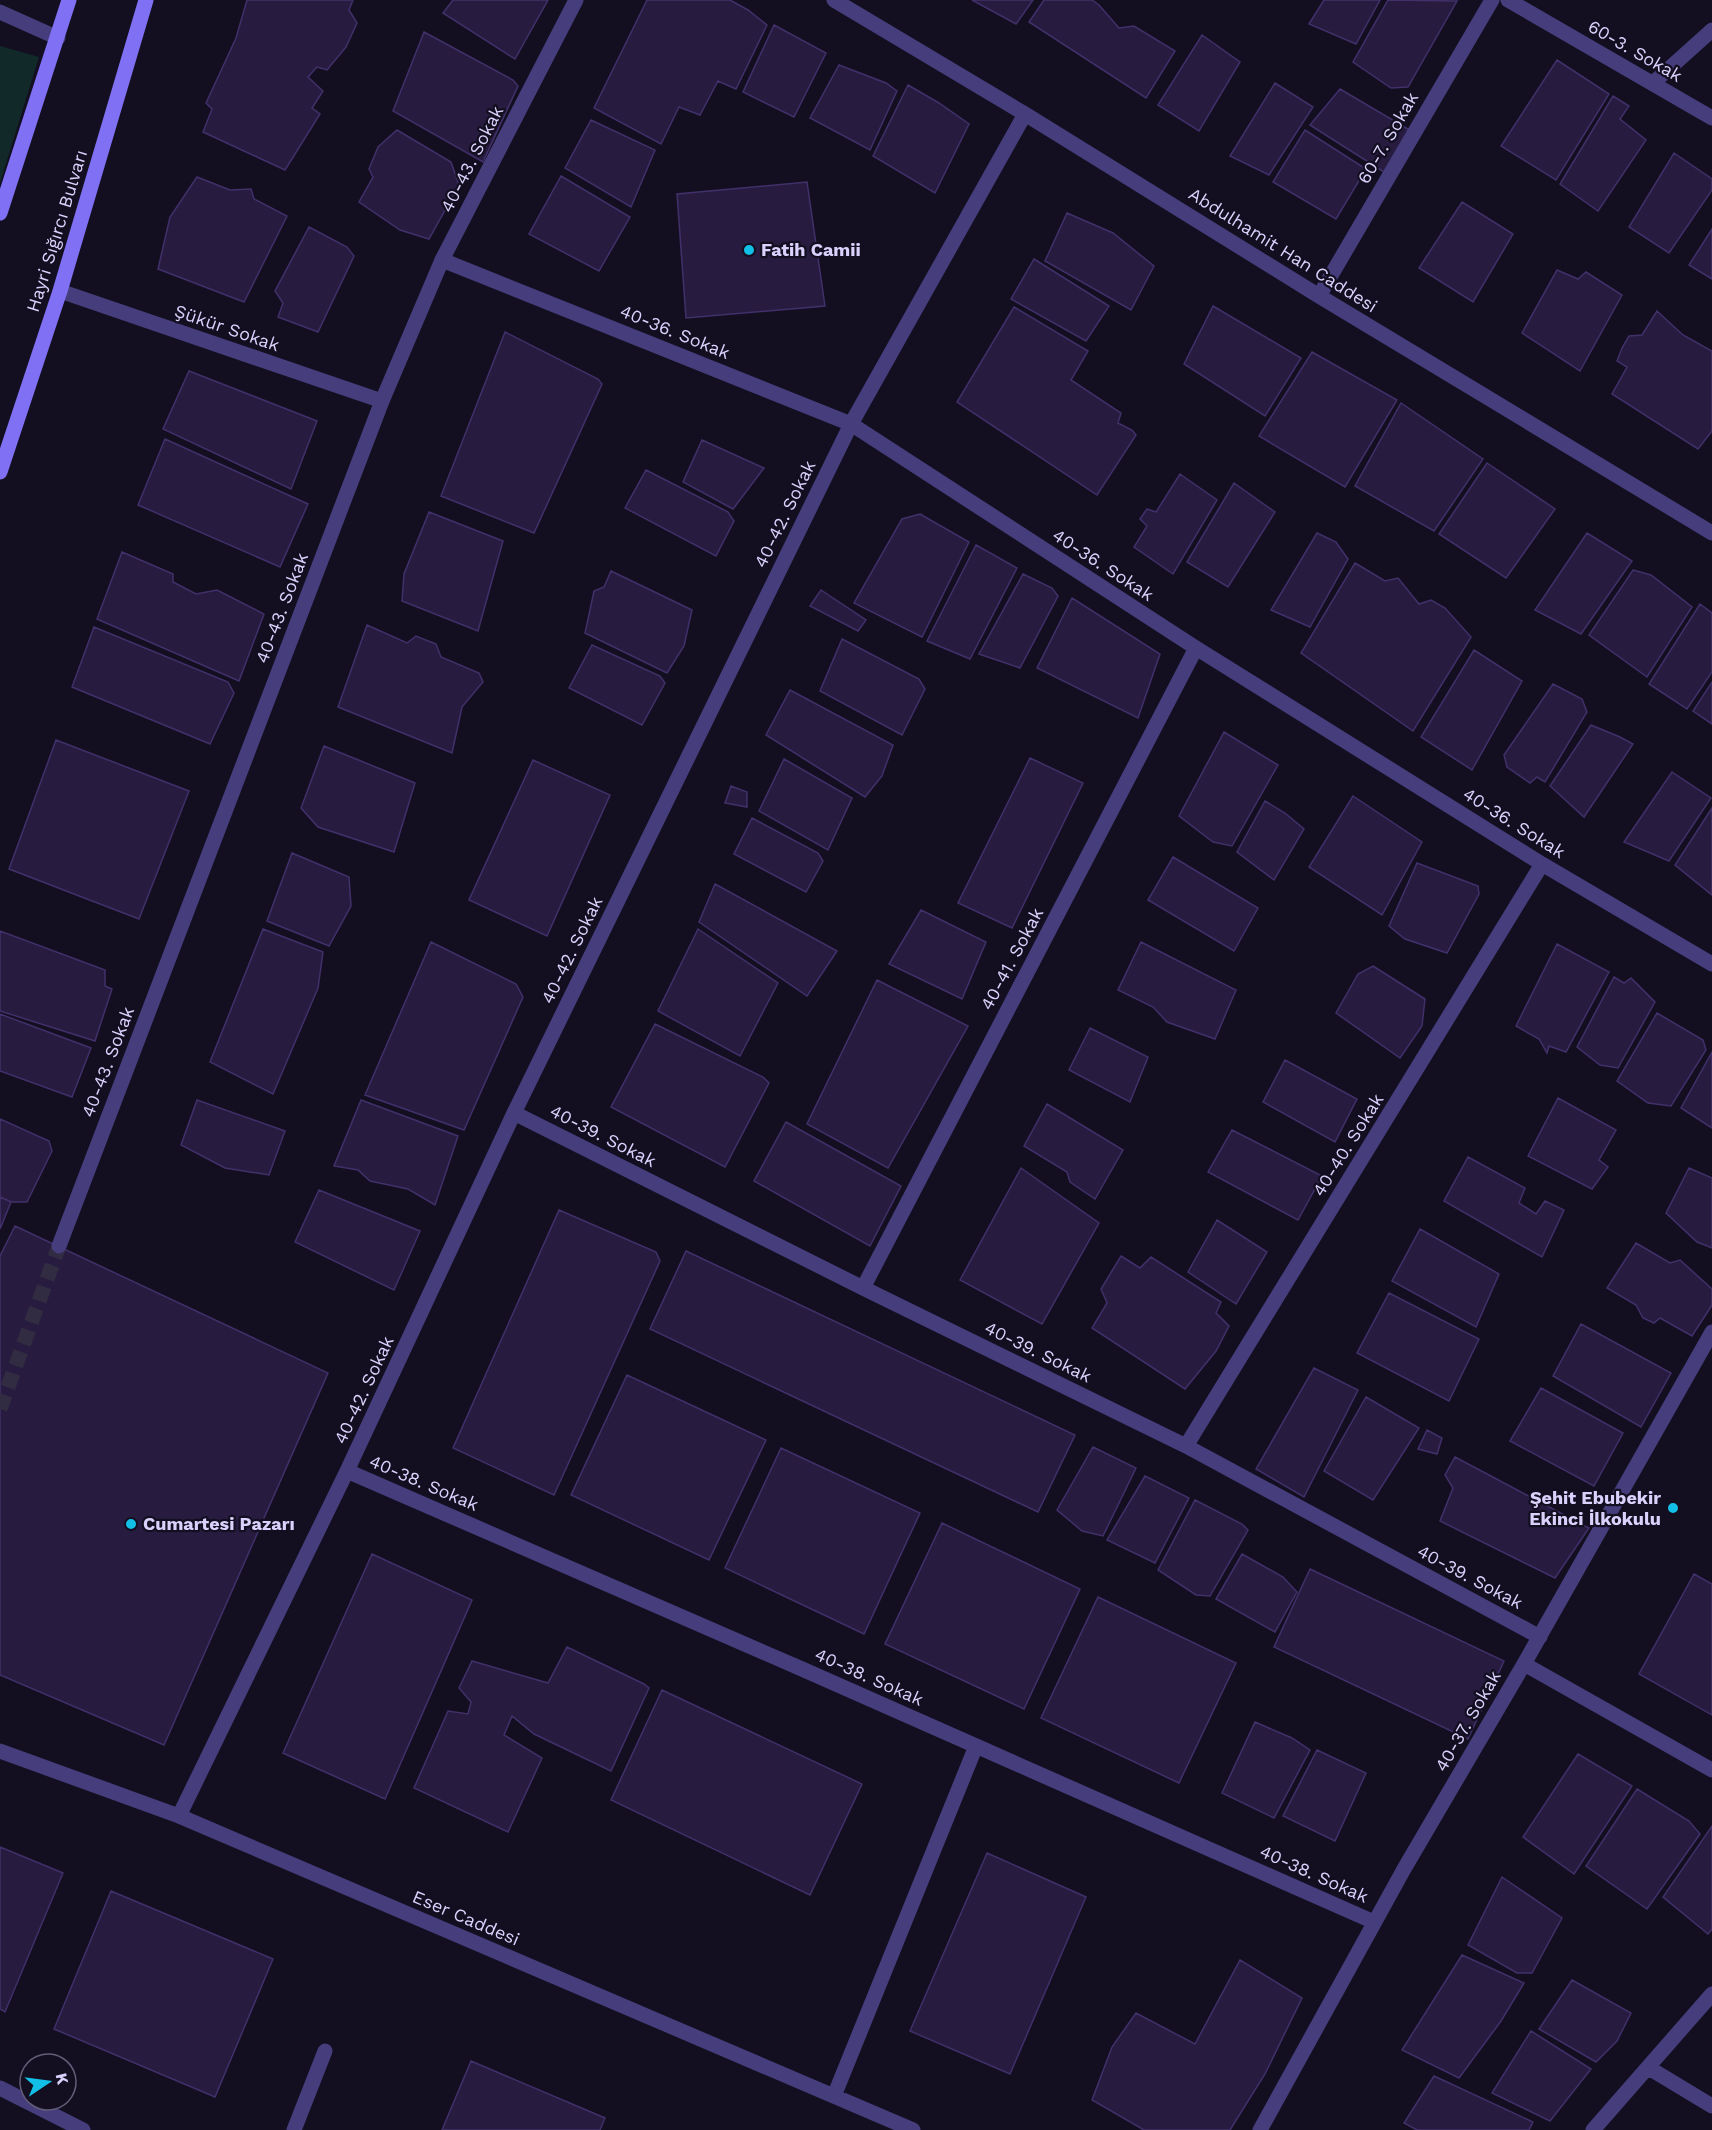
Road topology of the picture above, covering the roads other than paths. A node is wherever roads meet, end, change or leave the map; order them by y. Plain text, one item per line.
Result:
1 (69, 0) edge
2 (146, 0) edge
3 (576, 0) edge
4 (834, 0) edge
5 (1491, 0) edge
6 (1508, 0) edge
7 (0, 12) edge
8 (1712, 30) edge
9 (58, 38) junction
10 (1653, 83) junction
11 (1025, 114) junction
12 (1712, 118) edge
13 (0, 213) edge
14 (442, 260) junction
15 (60, 291) junction
16 (1319, 296) junction
17 (382, 401) junction
18 (851, 424) junction
19 (0, 472) edge
20 (1712, 533) edge
21 (1196, 648) junction
22 (1542, 864) junction
23 (1712, 964) edge
24 (513, 1113) junction
25 (59, 1246) tunnel mouth
26 (863, 1288) junction
27 (1712, 1332) edge
28 (1186, 1446) junction
29 (347, 1471) junction
30 (1540, 1637) junction
31 (1524, 1664) junction
32 (976, 1746) junction
33 (0, 1751) edge
34 (1712, 1770) edge
35 (179, 1816) junction
36 (1374, 1922) junction
37 (1712, 1994) edge
38 (325, 2051) dead end
39 (1649, 2068) junction
40 (0, 2088) edge
41 (834, 2096) junction
42 (1712, 2106) edge
43 (83, 2130) edge
44 (294, 2130) edge
45 (913, 2130) edge
46 (1260, 2130) edge
47 (1593, 2130) edge

1 - 9 street
2 - 15 street, Hayri Sığırcı Bulvarı
3 - 14 street, 40-43. Sokak
4 - 11 street, Abdulhamit Han Caddesi
5 - 16 street, 60-7. Sokak
6 - 10 street, 60-3. Sokak
7 - 9 street
8 - 10 street
9 - 13 street
10 - 12 street, 60-3. Sokak
11 - 16 street, Abdulhamit Han Caddesi
11 - 18 street, 40-42. Sokak
14 - 17 street, 40-43. Sokak
14 - 18 street, 40-36. Sokak
15 - 17 street, Şükür Sokak
15 - 19 street, Hayri Sığırcı Bulvarı
16 - 20 street, Abdulhamit Han Caddesi
17 - 25 street, 40-43. Sokak
18 - 21 street, 40-36. Sokak
18 - 24 street, 40-42. Sokak
21 - 22 street, 40-36. Sokak
21 - 26 street, 40-41. Sokak
22 - 23 street, 40-36. Sokak
22 - 28 street, 40-40. Sokak
24 - 26 street, 40-39. Sokak
24 - 29 street, 40-42. Sokak
26 - 28 street, 40-39. Sokak
27 - 30 street, 40-37. Sokak
28 - 30 street, 40-39. Sokak
29 - 32 street, 40-38. Sokak
29 - 35 street, 40-42. Sokak
30 - 31 street, 40-37. Sokak
31 - 34 street
31 - 36 street, 40-37. Sokak
32 - 36 street, 40-38. Sokak
32 - 41 street
33 - 35 street, Eser Caddesi
35 - 41 street, Eser Caddesi
36 - 46 street, 40-37. Sokak
37 - 39 street
38 - 44 street
39 - 42 street
39 - 47 street
40 - 43 street
41 - 45 street, Eser Caddesi

